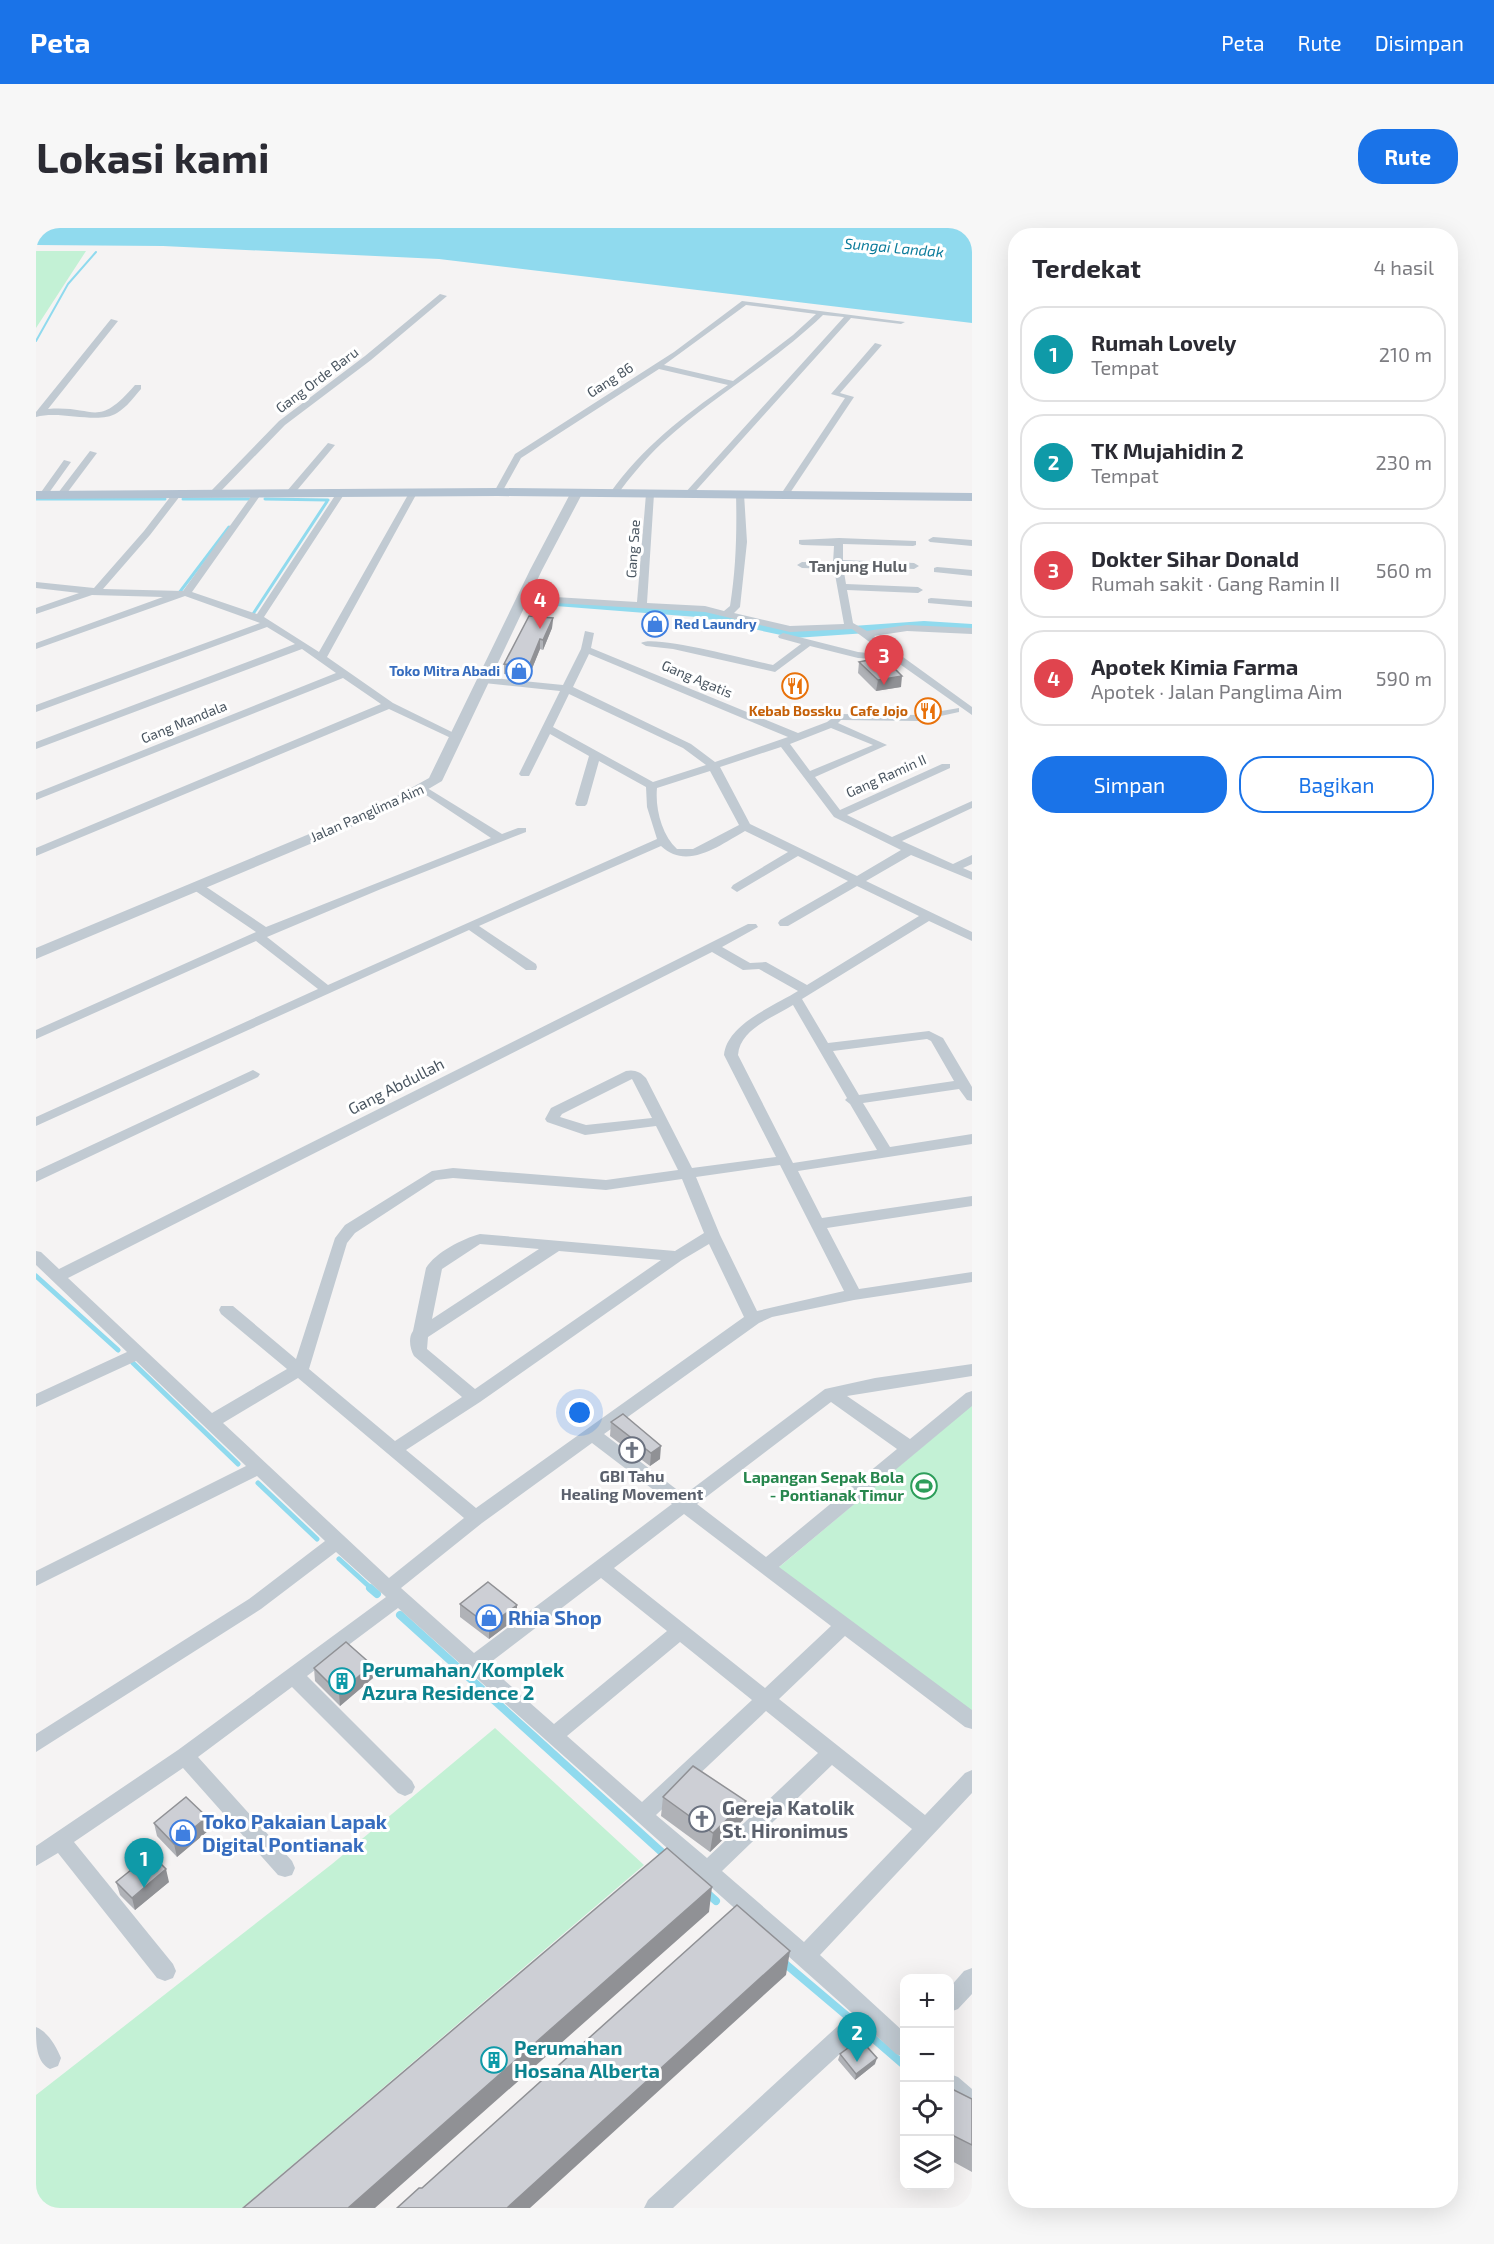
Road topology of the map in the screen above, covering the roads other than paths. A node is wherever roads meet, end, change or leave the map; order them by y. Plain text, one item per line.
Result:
1 (443, 296) dead end
2 (821, 313) junction
3 (849, 316) junction
4 (114, 321) dead end
5 (901, 322) dead end
6 (878, 345) dead end
7 (657, 366) junction
8 (735, 384) junction
9 (138, 387) dead end
10 (39, 413) edge
11 (331, 445) dead end
12 (93, 453) dead end
13 (68, 462) dead end
14 (499, 490) junction
15 (214, 493) junction
16 (258, 493) junction
17 (290, 493) junction
18 (341, 493) junction
19 (413, 493) junction
20 (614, 493) junction
21 (177, 494) junction
22 (576, 494) junction
23 (650, 494) junction
24 (688, 494) junction
25 (740, 494) junction
26 (785, 494) junction
27 (40, 495) edge
28 (61, 495) junction
29 (972, 497) edge
30 (933, 540) dead end
31 (802, 542) dead end
32 (839, 543) junction
33 (913, 543) dead end
34 (972, 543) edge
35 (838, 564) junction
36 (802, 565) dead end
37 (914, 566) dead end
38 (937, 570) dead end
39 (972, 573) edge
40 (36, 585) edge
41 (842, 587) junction
42 (918, 590) dead end
43 (93, 592) junction
44 (181, 594) junction
45 (521, 600) junction
46 (931, 601) dead end
47 (972, 604) edge
48 (642, 605) junction
49 (36, 611) edge
50 (727, 613) junction
51 (264, 621) junction
52 (859, 630) junction
53 (972, 632) edge
54 (589, 633) dead end
55 (809, 642) junction
56 (646, 643) dead end
57 (303, 645) junction
58 (36, 646) edge
59 (586, 649) junction
60 (321, 658) junction
61 (892, 658) junction
62 (343, 674) junction
63 (484, 680) junction
64 (566, 688) junction
65 (389, 705) junction
66 (36, 709) edge
67 (955, 710) junction
68 (972, 712) edge
69 (972, 723) edge
70 (831, 724) junction
71 (547, 728) junction
72 (457, 737) junction
73 (797, 737) junction
74 (783, 743) junction
75 (36, 746) edge
76 (595, 756) junction
77 (713, 765) junction
78 (946, 766) dead end
79 (525, 774) dead end
80 (809, 776) junction
81 (652, 786) junction
82 (424, 789) junction
83 (36, 797) edge
84 (581, 804) dead end
85 (972, 804) edge
86 (838, 814) junction
87 (746, 826) junction
88 (522, 830) dead end
89 (500, 838) junction
90 (662, 841) junction
91 (893, 841) junction
92 (910, 850) junction
93 (798, 851) junction
94 (36, 852) edge
95 (972, 859) edge
96 (954, 868) junction
97 (972, 876) edge
98 (858, 880) junction
99 (198, 887) junction
100 (737, 888) dead end
101 (928, 916) junction
102 (784, 923) dead end
103 (470, 925) junction
104 (752, 927) dead end
105 (262, 934) junction
106 (972, 937) edge
107 (712, 947) junction
108 (36, 954) edge
109 (531, 967) dead end
110 (327, 990) junction
111 (801, 994) junction
112 (36, 1035) edge
113 (824, 1048) junction
114 (253, 1074) dead end
115 (963, 1084) junction
116 (972, 1097) edge
117 (852, 1100) junction
118 (36, 1122) edge
119 (661, 1122) junction
120 (972, 1139) edge
121 (886, 1153) junction
122 (788, 1164) junction
123 (688, 1176) junction
124 (36, 1177) edge
125 (972, 1201) edge
126 (819, 1224) junction
127 (712, 1235) junction
128 (554, 1247) junction
129 (36, 1256) edge
130 (677, 1256) junction
131 (57, 1276) junction
132 (972, 1278) edge
133 (854, 1294) junction
134 (227, 1310) dead end
135 (753, 1319) junction
136 (418, 1336) junction
137 (138, 1353) junction
138 (301, 1369) junction
139 (972, 1371) edge
140 (831, 1393) junction
141 (972, 1397) edge
142 (474, 1398) junction
143 (36, 1401) edge
144 (211, 1422) junction
145 (592, 1434) junction
146 (395, 1449) junction
147 (906, 1450) junction
148 (258, 1468) junction
149 (683, 1505) junction
150 (476, 1518) junction
151 (337, 1542) junction
152 (600, 1568) junction
153 (766, 1568) junction
154 (36, 1579) edge
155 (394, 1592) junction
156 (844, 1626) junction
157 (680, 1631) junction
158 (474, 1664) junction
159 (294, 1676) junction
160 (767, 1698) junction
161 (972, 1721) edge
162 (553, 1736) junction
163 (36, 1744) edge
164 (832, 1752) junction
165 (185, 1756) junction
166 (972, 1779) edge
167 (405, 1787) dead end
168 (642, 1815) junction
169 (926, 1828) junction
170 (60, 1840) junction
171 (36, 1857) edge
172 (285, 1868) dead end
173 (707, 1871) junction
174 (744, 1903) junction
175 (727, 1919) edge
176 (806, 1956) junction
177 (165, 1971) dead end
178 (972, 1978) edge
179 (954, 1998) edge
180 (868, 2013) junction
181 (36, 2038) edge
182 (900, 2042) edge
183 (50, 2058) dead end
184 (954, 2088) edge
185 (972, 2104) edge
186 (656, 2208) edge

1 - 15 street, Gang Orde Baru
2 - 3 street
2 - 7 street, Gang 86
2 - 8 street
3 - 5 street
3 - 24 street
4 - 10 street
6 - 26 street
7 - 8 street
7 - 14 street, Gang 86
8 - 20 street
9 - 10 street
11 - 17 street
12 - 28 street
13 - 27 street
14 - 19 main road
14 - 22 main road
15 - 16 main road
15 - 21 main road
16 - 17 main road
16 - 44 street
17 - 18 main road
18 - 19 main road
18 - 51 street
19 - 60 street
20 - 22 main road
20 - 23 main road
21 - 28 main road
21 - 43 street
22 - 45 street, Jalan Panglima Aim
23 - 24 main road
23 - 48 street, Gang Sae
24 - 25 main road
25 - 26 main road
25 - 50 street
26 - 29 main road
27 - 28 main road
30 - 34 street
31 - 32 street
32 - 33 street
32 - 35 street
35 - 36 street
35 - 37 street
35 - 41 street
38 - 39 street
40 - 43 street
41 - 42 street
41 - 52 street
43 - 44 street
43 - 49 street
44 - 51 street
44 - 58 street
45 - 48 street
45 - 55 street
45 - 63 street, Jalan Panglima Aim
46 - 47 street
48 - 50 street
50 - 52 street
51 - 57 street
51 - 66 street
52 - 53 street
52 - 61 street
54 - 59 street
55 - 56 street
55 - 61 street
57 - 60 street
57 - 75 street
59 - 64 street
59 - 73 street, Gang Agatis
60 - 62 street
61 - 67 street
61 - 68 street
62 - 65 street
62 - 83 street, Gang Mandala
63 - 64 street
63 - 72 street, Jalan Panglima Aim
64 - 71 street
64 - 77 street
65 - 72 street
65 - 94 street
67 - 69 street
67 - 70 street
70 - 73 street
70 - 80 street
71 - 76 street
71 - 79 street
72 - 82 street, Jalan Panglima Aim
73 - 74 street
74 - 77 street
74 - 80 street
76 - 81 street
76 - 84 street
77 - 81 street
77 - 87 street
78 - 86 street, Gang Ramin II
80 - 86 street
81 - 90 street
82 - 89 street
82 - 99 street, Jalan Panglima Aim
85 - 91 street
86 - 91 street
87 - 90 street
87 - 93 street
88 - 89 street
89 - 105 street
90 - 103 street
91 - 92 street
92 - 96 street
92 - 98 street
93 - 98 street
93 - 100 street
95 - 96 street
96 - 97 street
98 - 101 street
98 - 102 street
99 - 105 street
99 - 108 street, Jalan Panglima Aim
101 - 106 street
101 - 111 street
103 - 109 street
103 - 110 street
104 - 107 street, Gang Abdullah
105 - 110 street
105 - 112 street
107 - 111 street
107 - 131 street, Gang Abdullah
110 - 118 street
111 - 113 street
111 - 122 street
113 - 115 street
113 - 117 street
114 - 124 street
115 - 116 street
115 - 117 street
117 - 121 street
119 - 119 street
119 - 123 street
120 - 121 street
121 - 122 street
122 - 123 street
122 - 126 street
123 - 127 street
123 - 138 street
125 - 126 street
126 - 133 street
127 - 130 street
127 - 135 street
128 - 130 street
128 - 136 street
128 - 136 street
129 - 131 street
130 - 142 street
131 - 137 street
132 - 133 street
133 - 135 street
134 - 138 street
135 - 145 street
136 - 142 street
137 - 143 street
137 - 144 street
138 - 144 street
138 - 146 street
139 - 140 street
140 - 147 street
140 - 149 street
141 - 147 street
142 - 146 street
144 - 148 street
145 - 149 street
145 - 150 street
146 - 150 street
147 - 153 street
148 - 151 street
148 - 154 street
149 - 152 street
149 - 153 street
150 - 155 street
151 - 155 street
151 - 163 street
152 - 157 street
152 - 158 street
153 - 156 street
155 - 158 street
155 - 159 street
156 - 160 street
156 - 161 street
157 - 160 street
157 - 162 street
158 - 162 street
159 - 165 street
159 - 167 street
160 - 164 street
160 - 168 street
162 - 168 street
164 - 169 street
164 - 173 street
165 - 170 street
165 - 172 street
166 - 169 street
168 - 173 street
169 - 176 street
170 - 171 street
170 - 177 street
173 - 174 street
174 - 175 street
174 - 176 street
176 - 180 street
178 - 179 street
180 - 182 street
180 - 186 street
181 - 183 street
184 - 185 street

